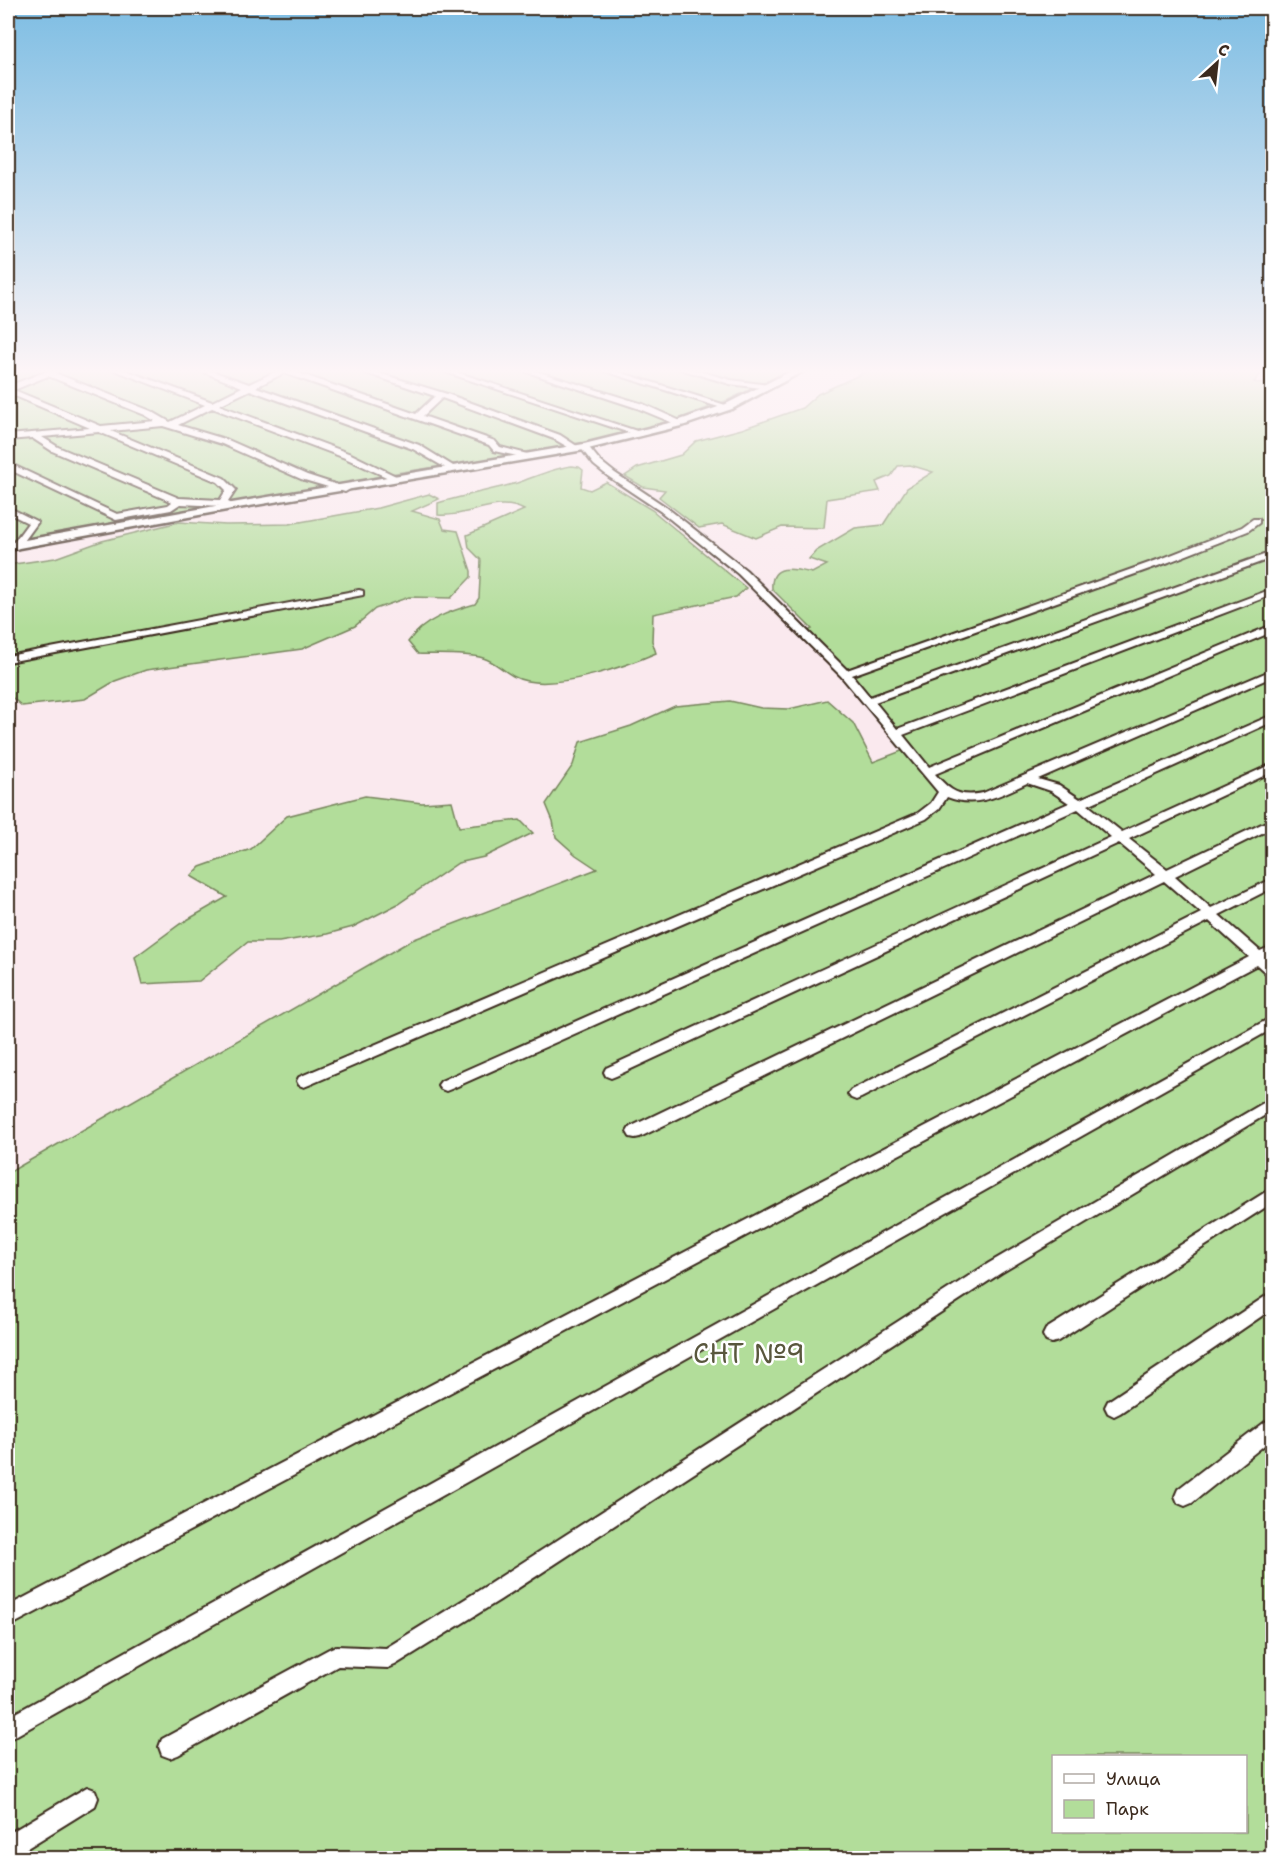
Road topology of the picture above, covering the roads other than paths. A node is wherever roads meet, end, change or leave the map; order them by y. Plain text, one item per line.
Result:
1 (69, 455) edge
2 (160, 455) edge
3 (255, 455) edge
4 (345, 455) edge
5 (430, 455) edge
6 (527, 455) edge
7 (537, 455) edge
8 (588, 455) edge
9 (531, 456) junction
10 (8, 466) edge
11 (454, 469) junction
12 (398, 479) junction
13 (345, 489) junction
14 (178, 501) junction
15 (227, 505) junction
16 (8, 510) edge
17 (1256, 521) dead end
18 (11, 545) edge
19 (1272, 555) edge
20 (1272, 592) edge
21 (359, 593) dead end
22 (1272, 628) edge
23 (8, 659) edge
24 (1272, 673) edge
25 (845, 674) junction
26 (868, 701) junction
27 (1272, 718) edge
28 (895, 734) junction
29 (1272, 768) edge
30 (928, 772) junction
31 (1026, 779) junction
32 (944, 792) junction
33 (1079, 804) junction
34 (1272, 823) edge
35 (1122, 838) junction
36 (1166, 875) junction
37 (1272, 883) edge
38 (1211, 915) junction
39 (1268, 959) edge
40 (1272, 1023) edge
41 (611, 1072) dead end
42 (304, 1081) dead end
43 (446, 1085) dead end
44 (856, 1094) dead end
45 (1272, 1104) edge
46 (634, 1132) dead end
47 (1272, 1196) edge
48 (1272, 1300) edge
49 (1052, 1335) dead end
50 (1114, 1407) dead end
51 (1272, 1428) edge
52 (1185, 1496) dead end
53 (8, 1617) edge
54 (8, 1729) edge
55 (170, 1747) dead end
56 (87, 1798) dead end
57 (8, 1847) edge

1 - 14 street
2 - 15 street
3 - 13 street
4 - 12 street
5 - 11 street
6 - 9 street
7 - 9 main road
8 - 25 street
9 - 11 main road
10 - 14 street
11 - 12 main road
12 - 13 main road
13 - 15 main road
14 - 15 street
15 - 18 main road
16 - 18 street
17 - 25 street
19 - 26 street
20 - 28 street
21 - 23 street
22 - 30 street
24 - 31 street
25 - 26 street
26 - 28 street
27 - 33 street
28 - 30 street
29 - 35 street
30 - 32 street
31 - 32 street
31 - 33 street
32 - 42 street
33 - 35 street
33 - 43 street
34 - 36 street
35 - 36 street
35 - 41 street
36 - 38 street
36 - 46 street
37 - 38 street
38 - 39 street
38 - 44 street
39 - 53 street
40 - 54 street
45 - 55 street
47 - 49 street
48 - 50 street
51 - 52 street
56 - 57 street

